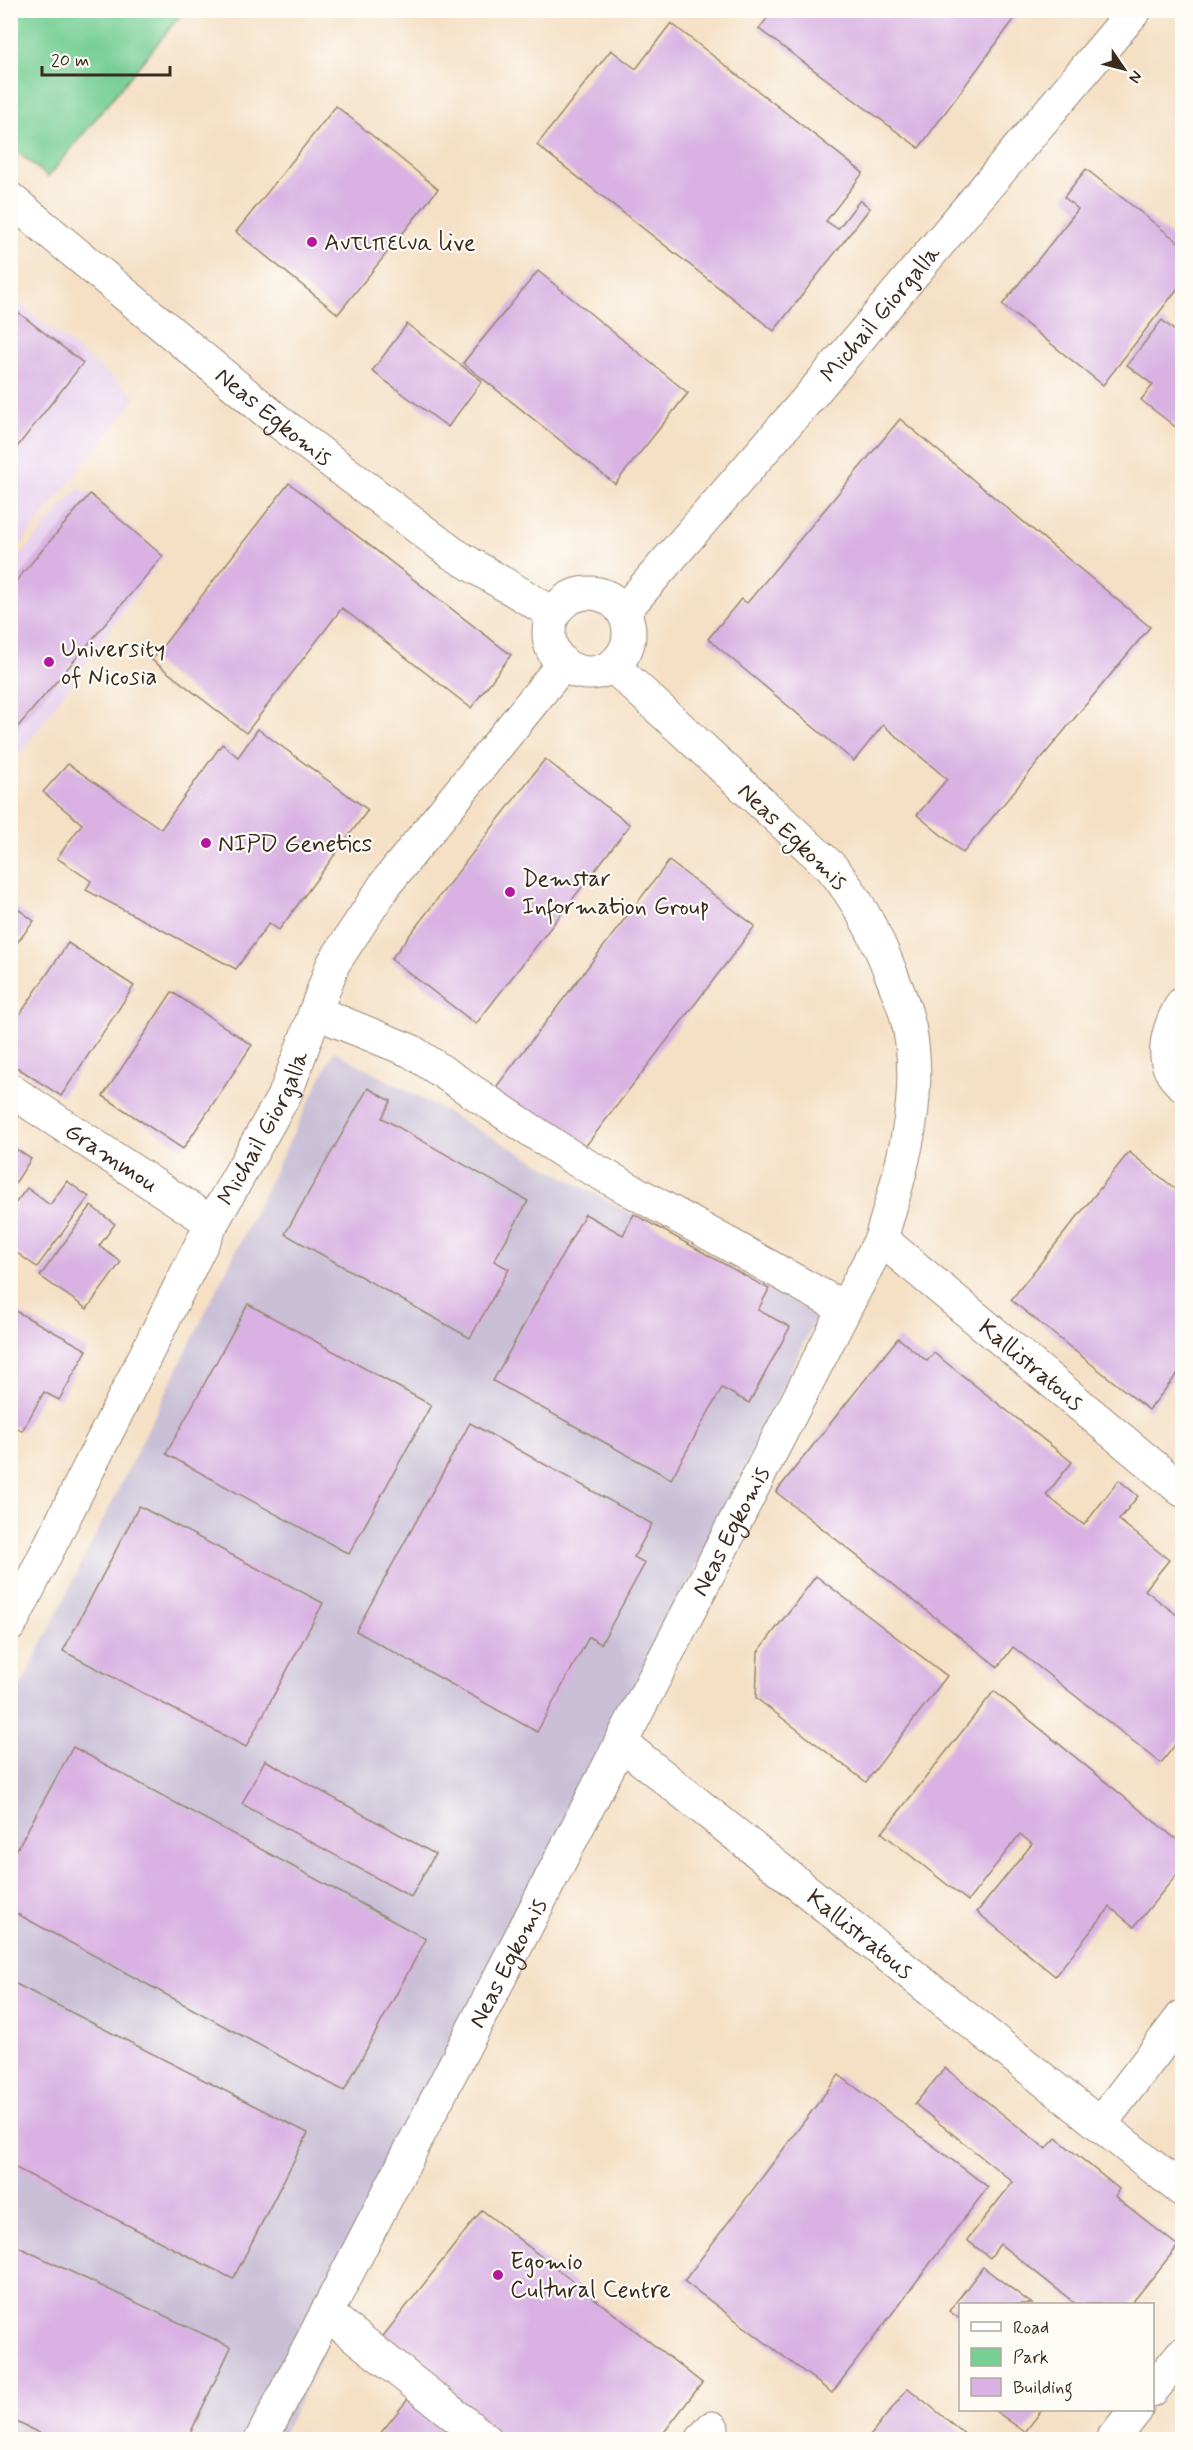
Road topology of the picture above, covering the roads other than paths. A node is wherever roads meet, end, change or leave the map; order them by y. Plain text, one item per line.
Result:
1 (1135, 10) edge
2 (10, 199) edge
3 (623, 612) junction
4 (554, 614) junction
5 (563, 664) junction
6 (613, 666) junction
7 (1182, 1004) edge
8 (315, 1012) junction
9 (1182, 1084) edge
10 (10, 1090) edge
11 (212, 1223) junction
12 (881, 1239) junction
13 (844, 1308) junction
14 (1182, 1490) edge
15 (10, 1624) edge
16 (621, 1743) junction
17 (1182, 2017) edge
18 (1100, 2124) junction
19 (1182, 2190) edge
20 (326, 2313) junction
21 (1182, 2354) edge
22 (1154, 2388) edge
23 (1134, 2411) edge
24 (261, 2439) edge
25 (486, 2439) edge
26 (1112, 2439) edge

1 - 3 street, Michail Giorgalla
2 - 4 street, Neas Egkomis
3 - 4 street
3 - 6 street
4 - 5 street
5 - 6 street
5 - 8 street, Michail Giorgalla
6 - 12 street, Neas Egkomis
7 - 9 street
8 - 11 street, Michail Giorgalla
8 - 13 street
10 - 11 street, Grammou
11 - 15 street, Michail Giorgalla
12 - 13 street, Neas Egkomis
12 - 14 street, Kallistratous
13 - 16 street, Neas Egkomis
16 - 18 street, Kallistratous
16 - 20 street, Neas Egkomis
17 - 18 street
18 - 19 street, Kallistratous
20 - 24 street, Neas Egkomis
20 - 25 street
21 - 22 street
23 - 26 street

